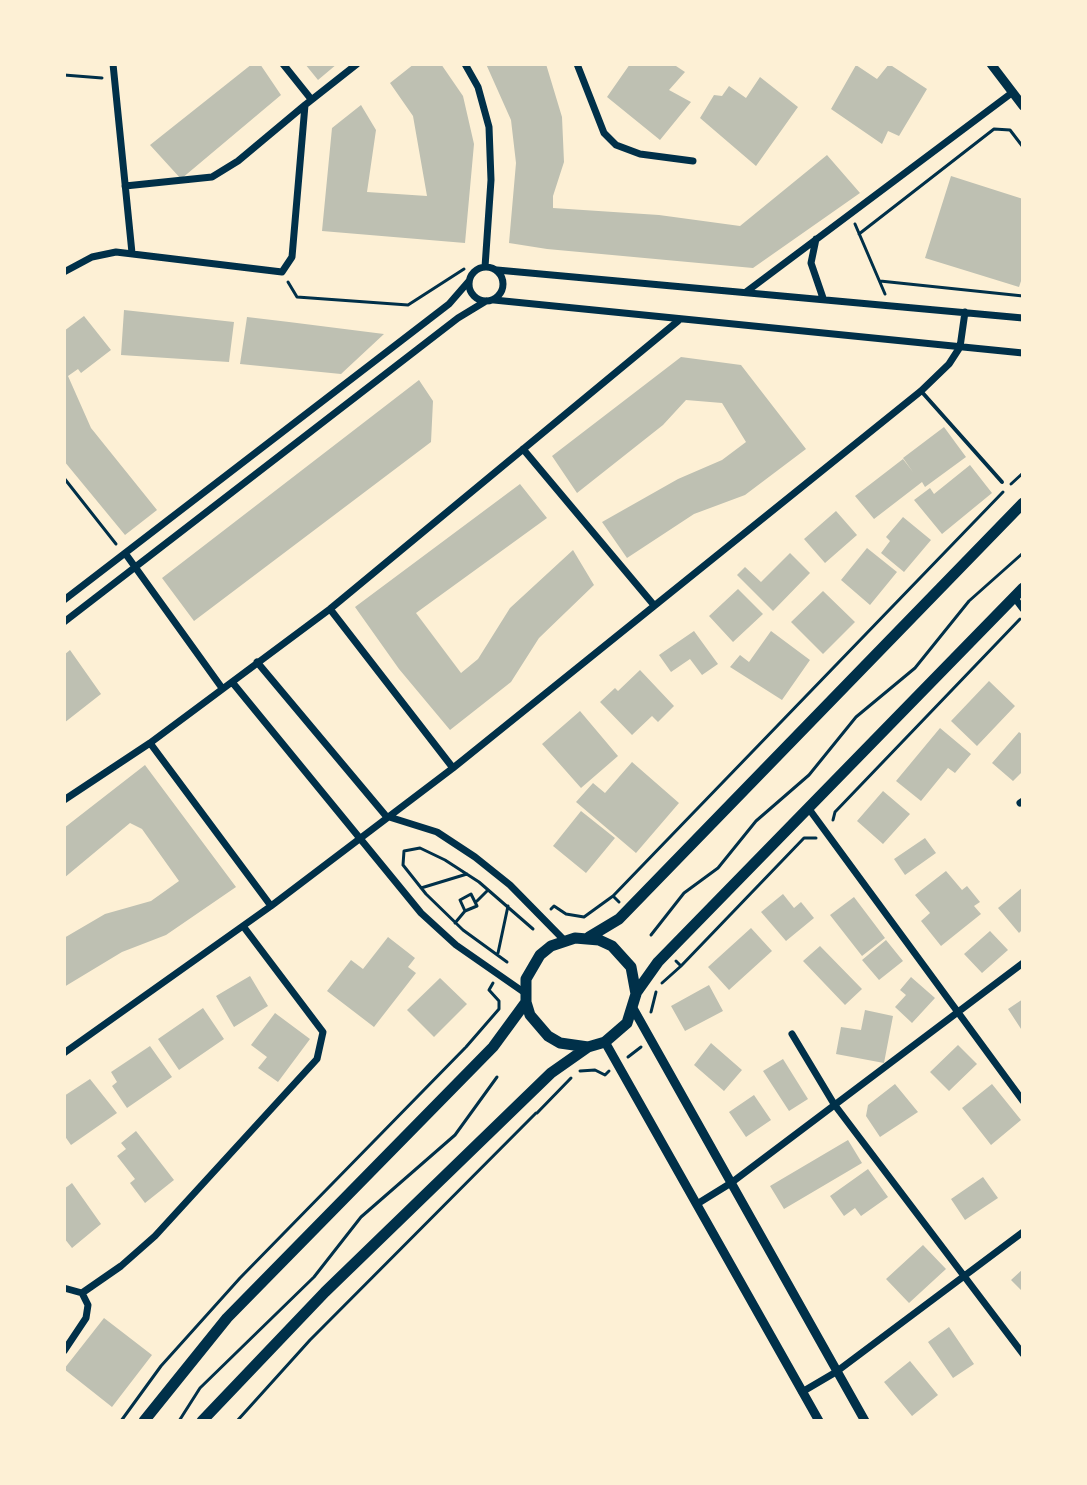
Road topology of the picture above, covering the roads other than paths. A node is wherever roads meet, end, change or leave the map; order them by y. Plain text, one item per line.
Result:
1 (113, 64) edge
2 (283, 64) edge
3 (357, 64) edge
4 (465, 64) edge
5 (577, 64) edge
6 (991, 64) edge
7 (1013, 92) junction
8 (308, 102) junction
9 (1023, 106) edge
10 (693, 161) dead end
11 (125, 186) junction
12 (816, 239) junction
13 (132, 253) junction
14 (485, 267) junction
15 (497, 270) junction
16 (64, 272) edge
17 (469, 281) junction
18 (746, 292) junction
19 (823, 298) junction
20 (490, 301) junction
21 (965, 312) junction
22 (1023, 318) edge
23 (678, 321) junction
24 (960, 347) junction
25 (1023, 352) edge
26 (1023, 360) edge
27 (921, 391) junction
28 (523, 449) junction
29 (1002, 482) dead end
30 (1023, 503) edge
31 (125, 553) junction
32 (136, 569) junction
33 (1019, 593) edge
34 (64, 600) edge
35 (653, 604) junction
36 (330, 609) junction
37 (1023, 609) edge
38 (64, 622) edge
39 (257, 662) junction
40 (232, 682) junction
41 (222, 688) junction
42 (150, 743) junction
43 (453, 768) junction
44 (64, 800) edge
45 (809, 809) junction
46 (386, 816) junction
47 (361, 839) junction
48 (271, 906) junction
49 (243, 926) junction
50 (585, 938) junction
51 (564, 940) junction
52 (1023, 963) edge
53 (636, 994) junction
54 (525, 997) junction
55 (634, 1010) junction
56 (956, 1012) junction
57 (792, 1034) dead end
58 (605, 1042) junction
59 (66, 1047) edge
60 (588, 1047) junction
61 (1023, 1101) edge
62 (834, 1104) junction
63 (731, 1183) junction
64 (697, 1204) junction
65 (1023, 1232) edge
66 (962, 1276) junction
67 (64, 1288) edge
68 (82, 1293) junction
69 (64, 1351) edge
70 (1023, 1354) edge
71 (836, 1372) junction
72 (802, 1392) junction
73 (144, 1421) edge
74 (202, 1421) edge
75 (819, 1421) edge
76 (865, 1421) edge

1 - 11 street
2 - 8 street
3 - 8 street
4 - 14 street
5 - 10 street
6 - 7 street
7 - 9 street
7 - 12 street
8 - 11 street
8 - 13 street
11 - 13 street
12 - 18 street
12 - 19 street
13 - 16 street
14 - 15 street
14 - 17 street
15 - 18 street
15 - 20 street
17 - 20 street
17 - 31 street
18 - 19 street
19 - 21 street
20 - 23 street
20 - 32 street
21 - 22 street
21 - 24 street
23 - 24 street
23 - 28 street
24 - 25 street
24 - 27 street
25 - 26 street
27 - 29 lane
27 - 35 street
28 - 35 street
28 - 36 street
30 - 50 main road
31 - 32 street
31 - 34 street
32 - 38 street
32 - 41 street
33 - 37 street
33 - 45 main road
35 - 43 street
36 - 39 street
36 - 43 street
39 - 40 street
39 - 46 street
40 - 41 street
40 - 47 street
41 - 42 street
42 - 44 street
42 - 48 street
43 - 46 street
45 - 53 main road
45 - 56 street
46 - 47 street
46 - 51 street
47 - 48 street
47 - 54 street
48 - 49 street
49 - 59 street
49 - 68 street
50 - 51 main road
50 - 53 main road
51 - 54 main road
52 - 56 street
53 - 55 main road
54 - 60 main road
54 - 73 main road
55 - 58 main road
55 - 63 street
56 - 61 street
56 - 62 street
57 - 62 street
58 - 60 main road
58 - 64 street
60 - 74 main road
62 - 63 street
62 - 66 street
63 - 64 street
63 - 71 street
64 - 72 street
65 - 66 street
66 - 70 street
66 - 71 street
67 - 68 street
68 - 69 street
71 - 72 street
71 - 76 street
72 - 75 street

